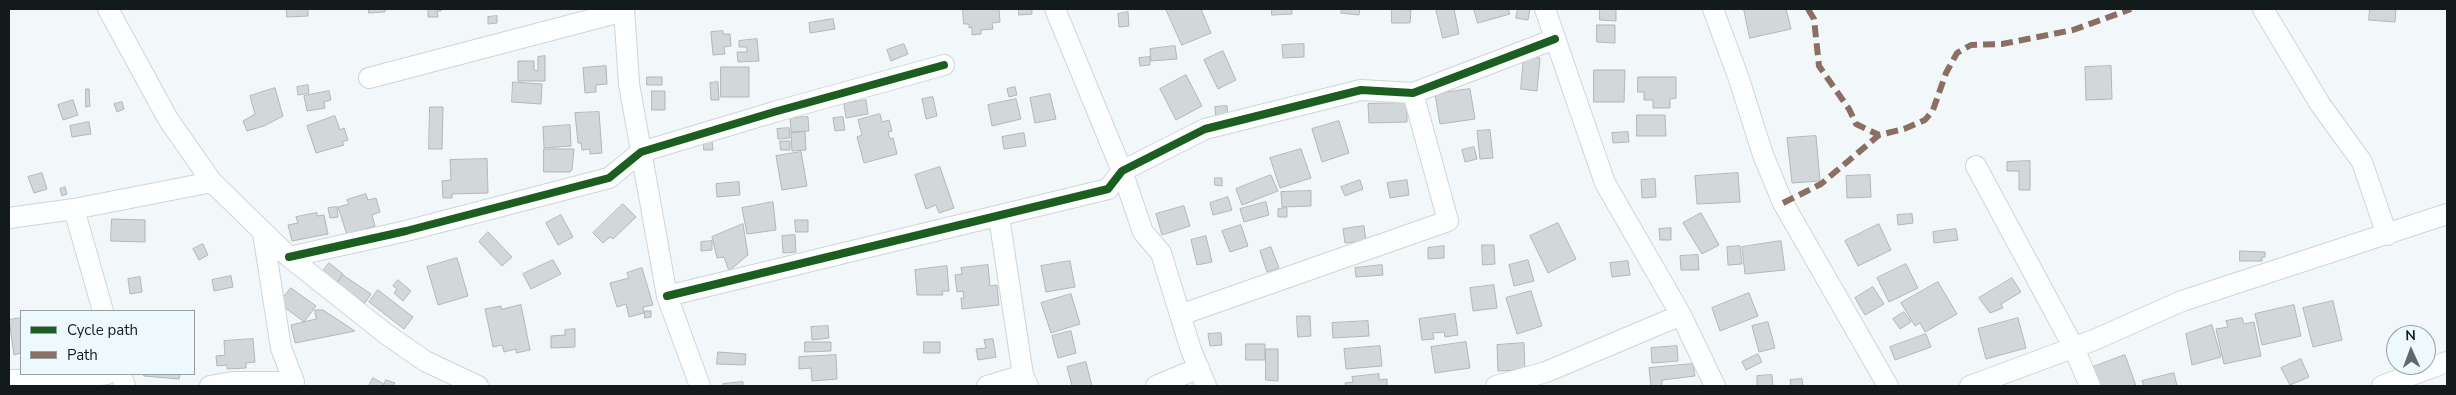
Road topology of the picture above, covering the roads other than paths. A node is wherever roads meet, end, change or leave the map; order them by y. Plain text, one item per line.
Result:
1 (108, 9) edge
2 (1055, 9) edge
3 (1546, 9) edge
4 (1712, 9) edge
5 (2264, 9) edge
6 (624, 10) edge
7 (1555, 39) junction
8 (944, 65) dead end
9 (370, 78) dead end
10 (1413, 93) junction
11 (641, 152) junction
12 (1976, 166) dead end
13 (1122, 171) junction
14 (212, 182) junction
15 (74, 209) junction
16 (2447, 214) edge
17 (999, 217) junction
18 (9, 218) edge
19 (264, 233) junction
20 (2387, 235) junction
21 (289, 257) junction
22 (667, 296) junction
23 (103, 310) edge
24 (1180, 315) junction
25 (1681, 315) junction
26 (2074, 348) junction
27 (2447, 362) edge
28 (100, 375) edge
29 (1202, 377) edge
30 (9, 380) edge
31 (2414, 380) edge
32 (1026, 381) edge
33 (295, 384) edge
34 (210, 386) edge
35 (478, 386) edge
36 (700, 386) edge
37 (987, 386) edge
38 (1156, 386) edge
39 (1496, 386) edge
40 (1715, 386) edge
41 (1888, 386) edge
42 (1970, 386) edge
43 (2090, 386) edge
44 (2382, 386) edge

1 - 14 street
2 - 13 street
3 - 7 street
4 - 41 street
5 - 20 street
6 - 9 street
6 - 11 street
7 - 10 street
7 - 25 street
8 - 11 street
10 - 13 street
10 - 24 street
11 - 21 street
11 - 22 street
12 - 26 street
13 - 17 street
13 - 24 street
14 - 15 street
14 - 19 street
15 - 18 street
15 - 23 street
16 - 20 street
17 - 22 street
17 - 32 street
19 - 21 street
19 - 33 street
20 - 26 street
21 - 35 street
22 - 36 street
24 - 29 street
25 - 39 street
25 - 40 street
26 - 42 street
26 - 43 street
27 - 31 street
28 - 30 street
29 - 38 street
31 - 44 street
32 - 37 street
33 - 34 street

